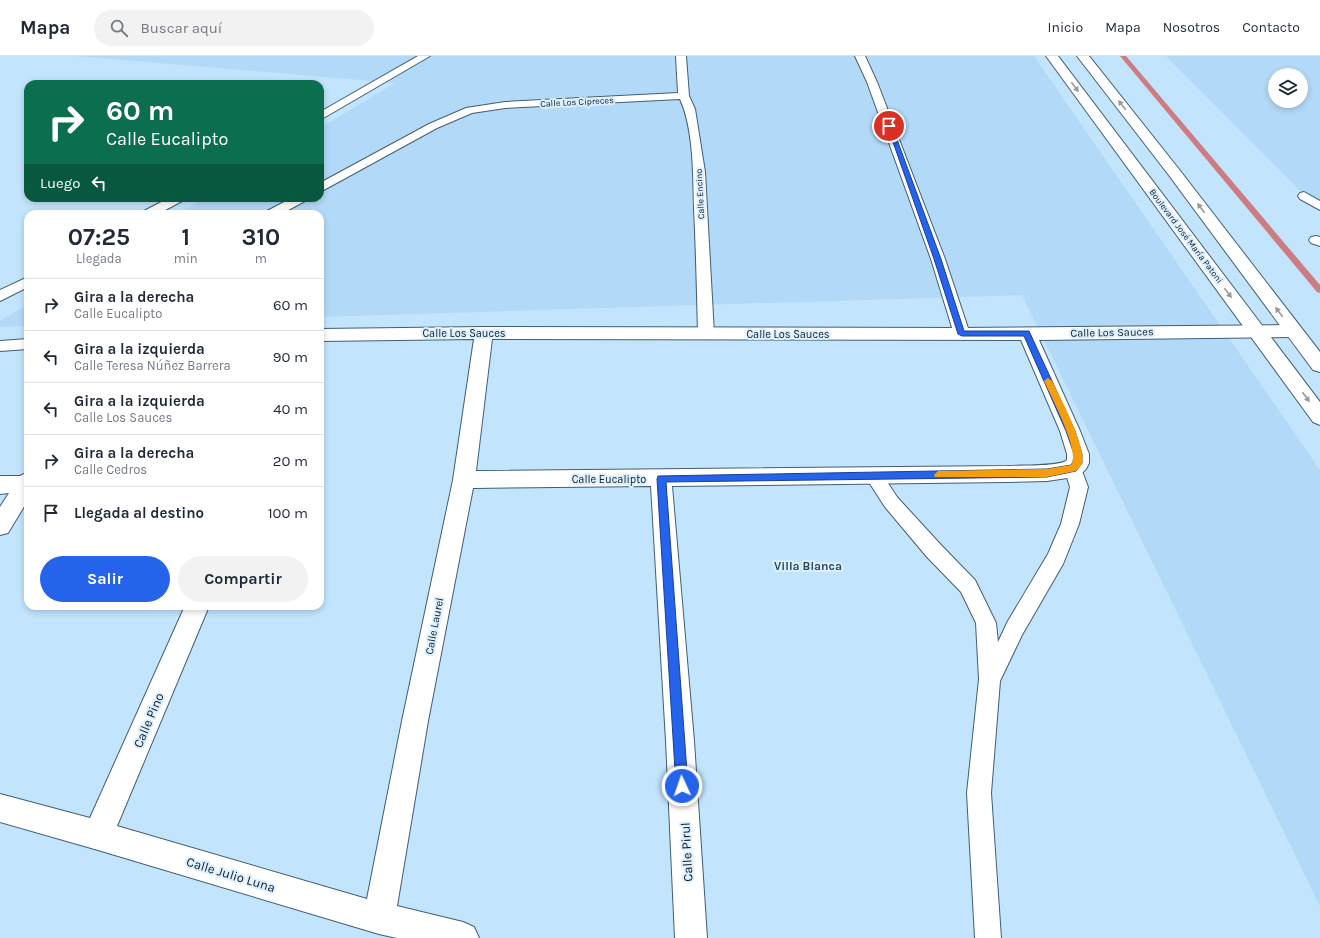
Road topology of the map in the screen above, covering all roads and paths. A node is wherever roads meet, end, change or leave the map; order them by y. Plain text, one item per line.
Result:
1 (425, 56) edge
2 (681, 56) edge
3 (860, 56) edge
4 (1052, 56) edge
5 (1083, 56) edge
6 (684, 96) junction
7 (324, 115) edge
8 (324, 186) edge
9 (1304, 196) dead end
10 (171, 202) edge
11 (294, 202) edge
12 (1320, 206) edge
13 (156, 210) edge
14 (279, 210) edge
15 (24, 283) edge
16 (0, 296) edge
17 (1257, 331) junction
18 (1294, 331) junction
19 (484, 333) junction
20 (1027, 333) junction
21 (324, 334) edge
22 (706, 334) junction
23 (962, 334) junction
24 (24, 344) edge
25 (0, 346) edge
26 (1320, 365) edge
27 (1320, 417) edge
28 (1076, 461) junction
29 (874, 476) junction
30 (661, 479) junction
31 (464, 480) junction
32 (24, 483) edge
33 (0, 485) edge
34 (24, 488) edge
35 (0, 526) edge
36 (195, 610) edge
37 (990, 679) junction
38 (0, 808) edge
39 (98, 835) junction
40 (379, 918) junction
41 (463, 938) edge
42 (691, 938) edge
43 (988, 938) edge

1 - 7 lane
2 - 6 lane, Calle Encino
3 - 23 lane
4 -> 17 street, Boulevard José María Patoni
18 -> 5 street
6 - 8 lane, Calle Los Cipreces
6 - 22 lane, Calle Encino
9 - 12 lane
10 - 13 lane
11 - 14 lane
15 - 16 lane
17 - 18 street, Calle Los Sauces
17 - 20 street, Calle Los Sauces
17 -> 27 street, Boulevard José María Patoni
18 - 26 street
19 - 21 street, Calle Los Sauces
19 - 22 street, Calle Los Sauces
19 - 31 street, Calle Laurel
20 - 23 street, Calle Los Sauces
20 - 28 street
22 - 23 street, Calle Los Sauces
24 - 25 lane
28 - 29 street, Calle Eucalipto
28 - 37 lane
29 - 30 street, Calle Eucalipto
29 - 37 lane
30 - 31 street, Calle Eucalipto
30 - 42 street, Calle Pirul
31 - 40 street, Calle Laurel
32 - 33 street
34 - 35 street
36 - 39 street, Calle Pino
37 - 43 lane
38 - 39 street, Calle Julio Luna
39 - 40 street, Calle Julio Luna
40 - 41 street, Calle Julio Luna

